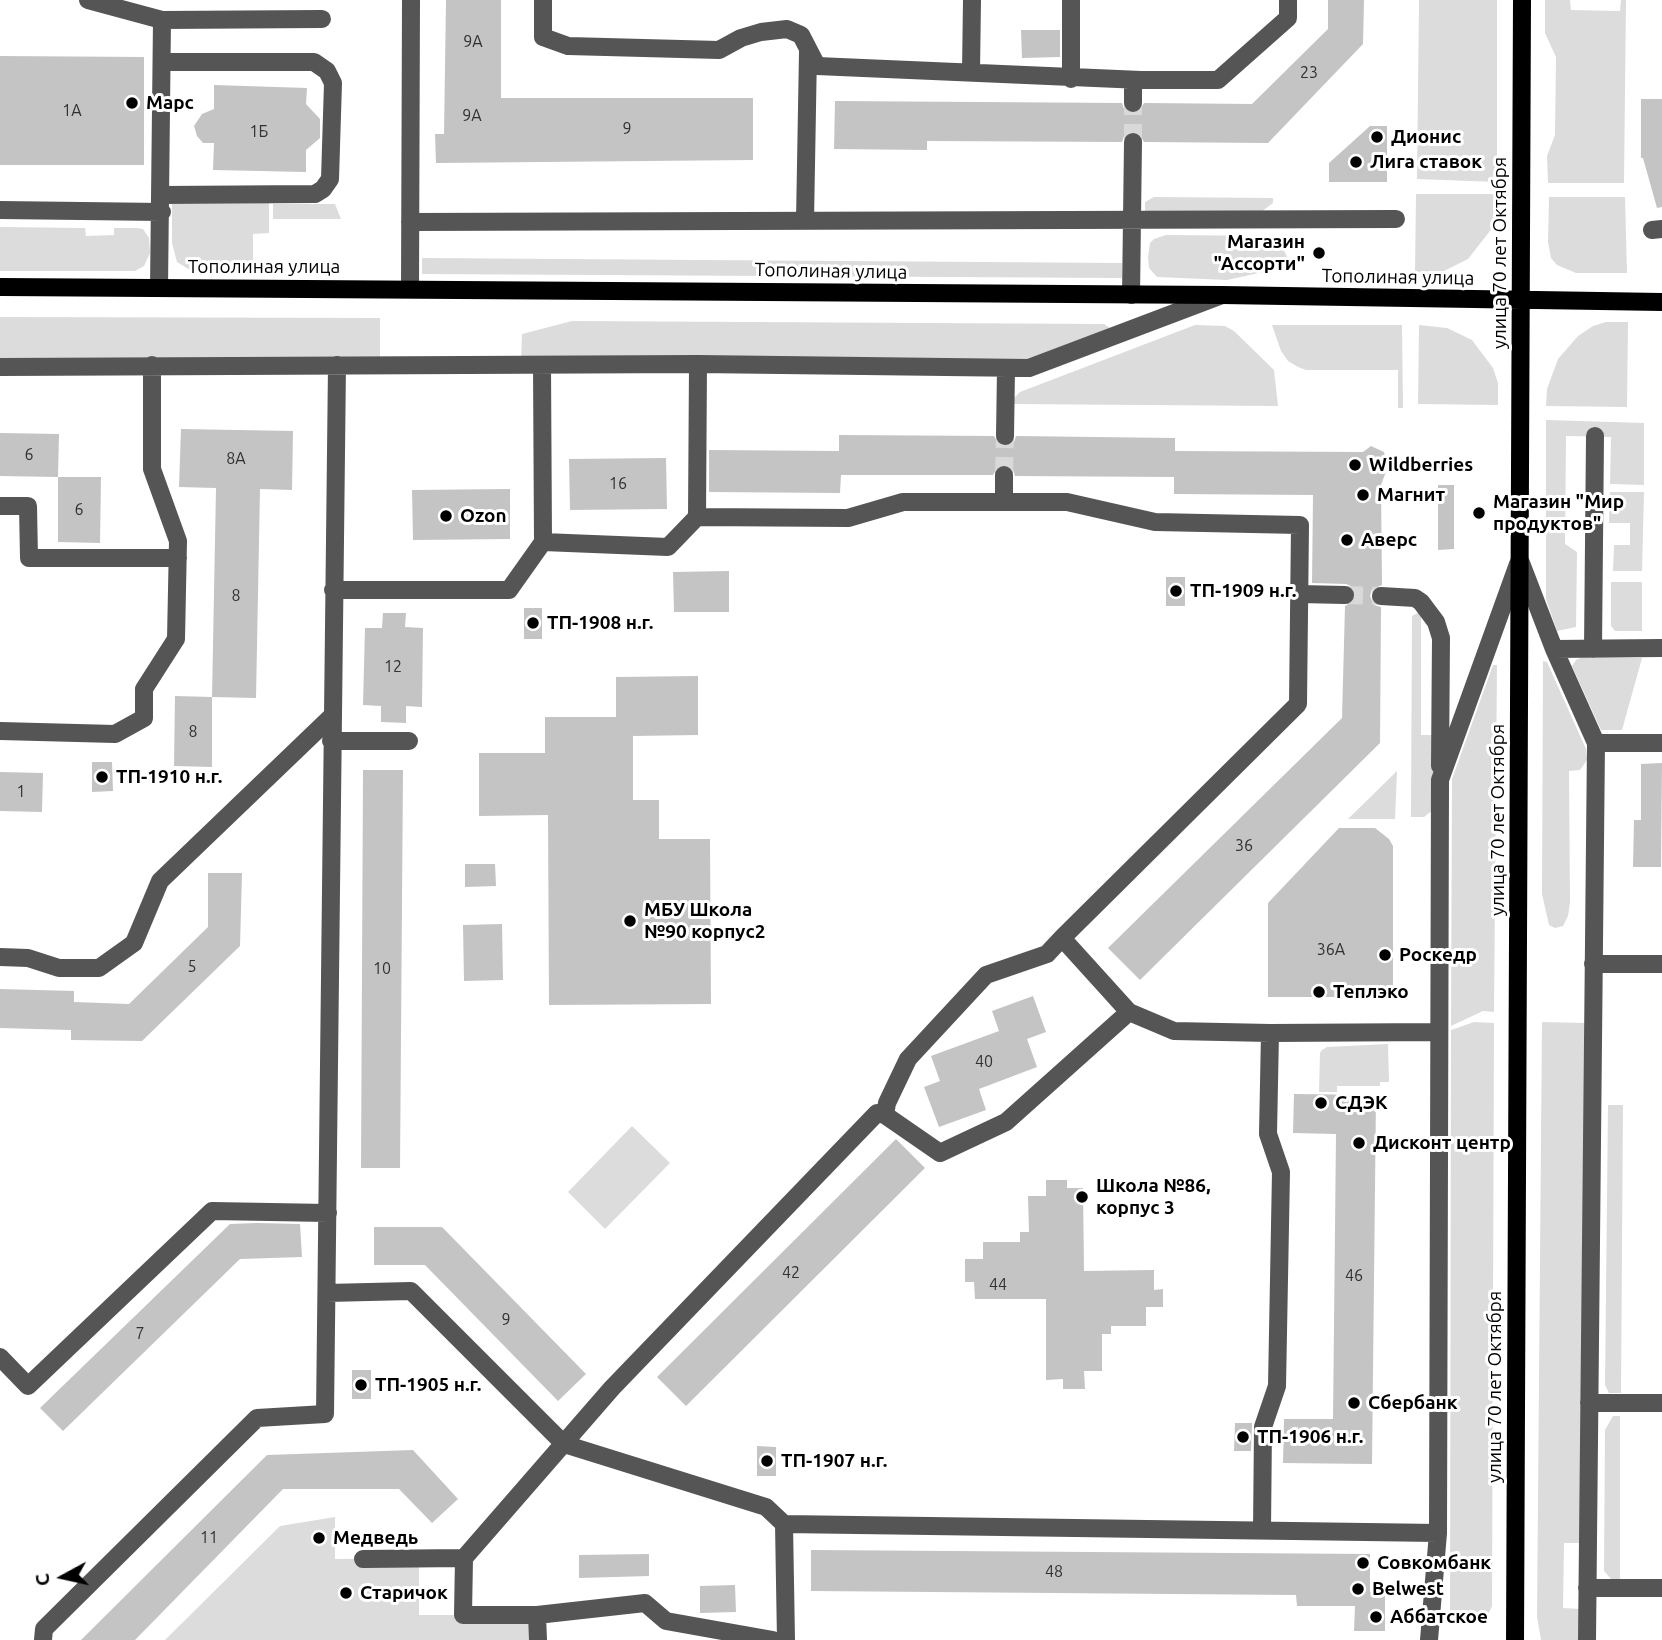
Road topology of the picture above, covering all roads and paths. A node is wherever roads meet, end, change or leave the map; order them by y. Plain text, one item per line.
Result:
1 (88, 0) edge
2 (411, 0) edge
3 (543, 0) edge
4 (972, 0) edge
5 (1071, 0) edge
6 (1288, 0) edge
7 (1513, 0) edge
8 (1522, 0) edge
9 (1532, 0) edge
10 (322, 19) dead end
11 (162, 20) junction
12 (1522, 26) junction
13 (808, 52) junction
14 (163, 62) junction
15 (971, 72) junction
16 (1071, 79) junction
17 (1133, 80) junction
18 (1133, 103) tunnel mouth
19 (1133, 142) tunnel mouth
20 (162, 203) junction
21 (0, 210) edge
22 (1396, 219) dead end
23 (1132, 220) junction
24 (804, 221) junction
25 (410, 222) junction
26 (0, 286) edge
27 (159, 288) junction
28 (410, 288) junction
29 (1132, 295) junction
30 (1222, 295) junction
31 (1520, 300) junction
32 (1662, 302) edge
33 (152, 365) junction
34 (337, 365) junction
35 (542, 365) junction
36 (698, 365) junction
37 (0, 367) edge
38 (1006, 369) junction
39 (1005, 436) tunnel mouth
40 (1595, 436) dead end
41 (1004, 475) tunnel mouth
42 (1003, 502) junction
43 (0, 506) edge
44 (697, 517) junction
45 (543, 541) junction
46 (178, 558) junction
47 (1520, 561) junction
48 (333, 590) junction
49 (1299, 594) junction
50 (1345, 596) tunnel mouth
51 (1381, 596) tunnel mouth
52 (1662, 648) edge
53 (1553, 649) junction
54 (1593, 649) junction
55 (332, 716) junction
56 (0, 731) edge
57 (331, 741) junction
58 (409, 741) dead end
59 (1596, 743) junction
60 (1662, 743) edge
61 (1440, 780) junction
62 (1062, 938) junction
63 (0, 957) edge
64 (1593, 964) junction
65 (1662, 964) edge
66 (1129, 1012) junction
67 (1439, 1032) junction
68 (1270, 1033) junction
69 (885, 1115) junction
70 (328, 1213) junction
71 (327, 1293) junction
72 (0, 1357) edge
73 (1589, 1403) junction
74 (1662, 1403) edge
75 (564, 1444) junction
76 (784, 1524) junction
77 (1262, 1530) junction
78 (1438, 1533) junction
79 (464, 1558) junction
80 (363, 1559) dead end
81 (1587, 1588) junction
82 (1662, 1588) edge
83 (537, 1615) junction
84 (666, 1621) junction
85 (43, 1640) edge
86 (538, 1640) edge
87 (666, 1640) edge
88 (773, 1640) edge
89 (786, 1640) edge
90 (1429, 1640) edge
91 (1515, 1640) edge
92 (1587, 1640) edge

1 - 11 street
2 - 25 street
3 - 13 street
4 - 15 street
5 - 16 street
6 - 17 street
7 - 12 street
8 - 12 main road, улица 70 лет Октября
9 - 12 street
10 - 11 street
11 - 14 street
12 - 31 main road, улица 70 лет Октября
13 - 15 street
13 - 24 street
14 - 20 street
14 - 20 street
15 - 16 street
16 - 17 street
17 - 18 street
19 - 23 street
20 - 21 street
20 - 27 street
22 - 23 street
23 - 24 street
23 - 29 street
24 - 25 street
25 - 28 street
26 - 27 main road, Тополиная улица
27 - 28 main road, Тополиная улица
28 - 29 main road, Тополиная улица
29 - 30 main road, Тополиная улица
30 - 31 main road, Тополиная улица
30 - 38 street
31 - 32 main road, Тополиная улица
31 - 47 main road, улица 70 лет Октября
33 - 34 street
33 - 37 street
33 - 46 street
34 - 35 street
34 - 48 street
35 - 36 street
35 - 45 street
36 - 38 street
36 - 44 street
38 - 39 street
40 - 54 street
41 - 42 street
42 - 44 street
42 - 49 street
43 - 46 street
44 - 45 street
45 - 48 street
46 - 56 street
47 - 53 street
47 - 61 street
47 - 91 main road, улица 70 лет Октября
48 - 55 street
49 - 50 street
49 - 62 street
51 - 61 street
52 - 54 street
53 - 54 street
53 - 59 street
55 - 57 street
55 - 63 street
57 - 58 street
57 - 70 street
59 - 60 street
59 - 64 street
61 - 67 street
62 - 66 street
62 - 69 street
64 - 65 street
64 - 73 street
66 - 68 street
66 - 69 street
67 - 68 street
67 - 78 street
68 - 77 street
69 - 75 street
70 - 71 street
70 - 72 street
71 - 75 street
71 - 85 street
73 - 74 street
73 - 81 street
75 - 76 street
75 - 79 street
76 - 77 street
76 - 89 street
77 - 78 street
78 - 90 street
79 - 80 street
79 - 83 street
81 - 82 street
81 - 92 street
83 - 84 street
83 - 86 street
84 - 87 street
84 - 88 street

